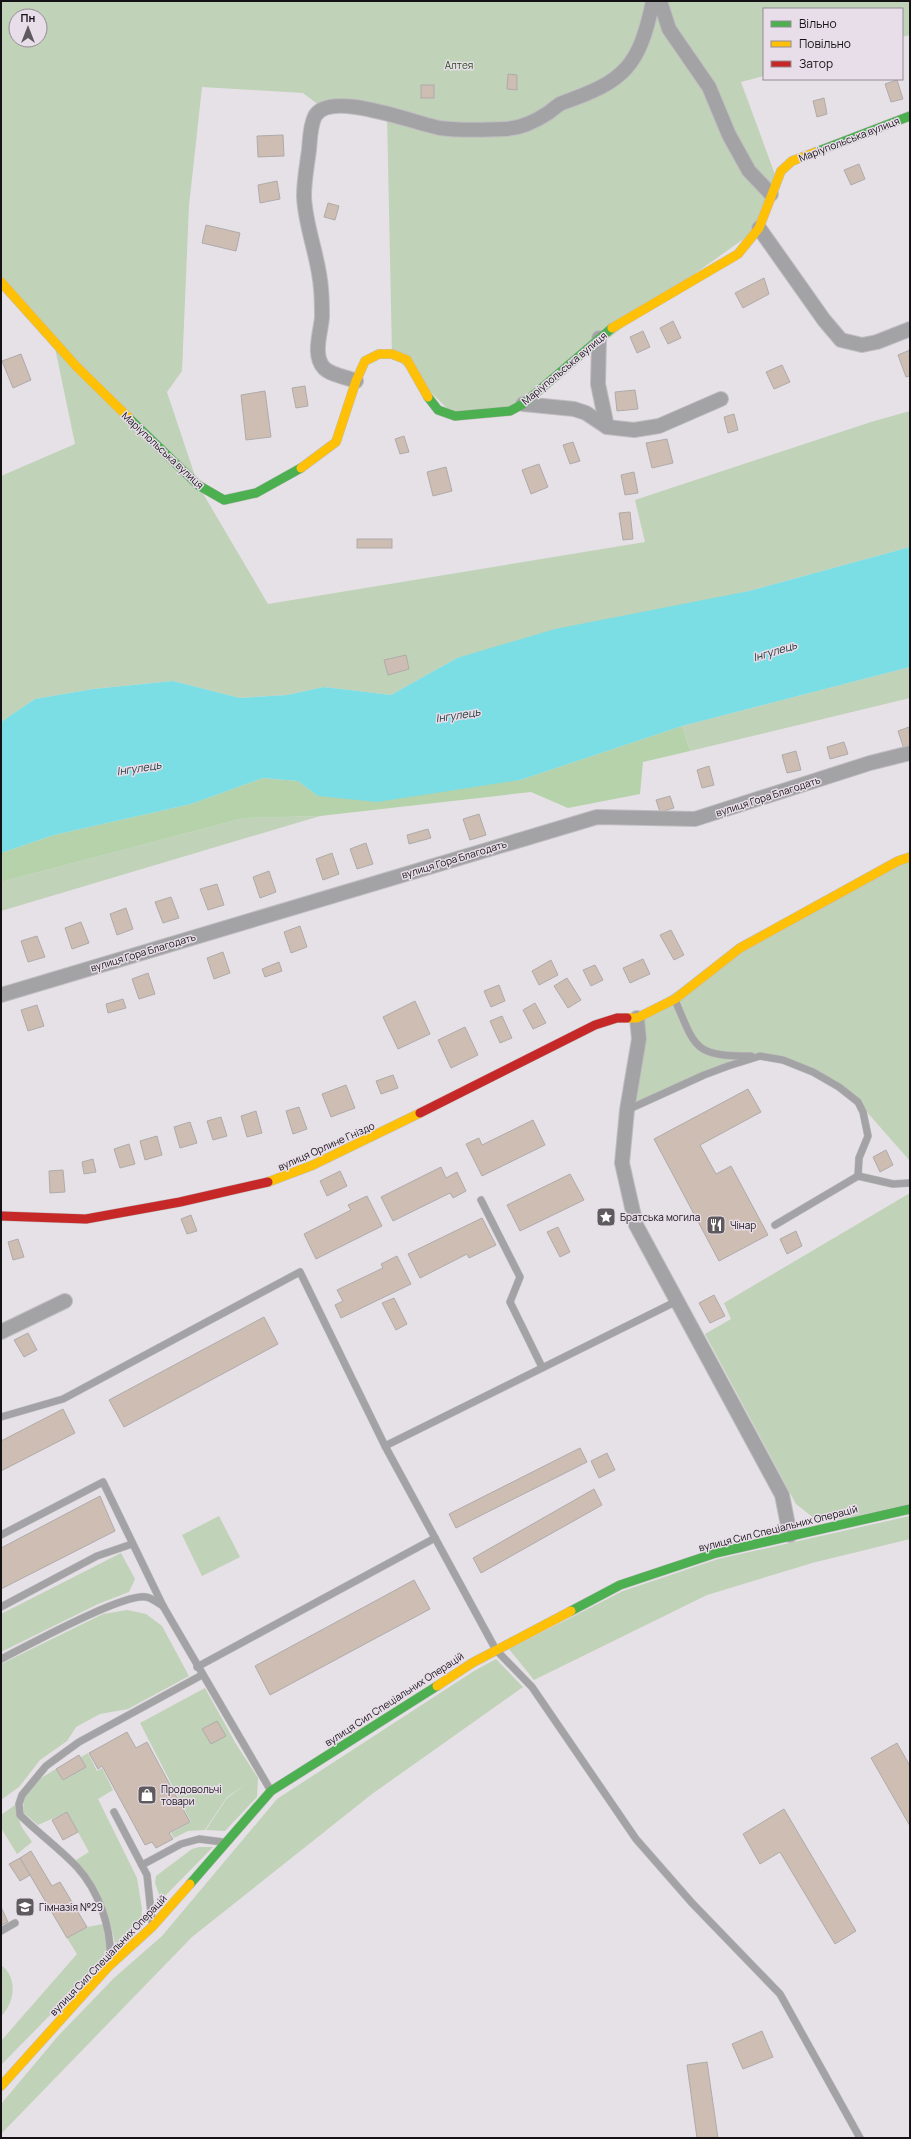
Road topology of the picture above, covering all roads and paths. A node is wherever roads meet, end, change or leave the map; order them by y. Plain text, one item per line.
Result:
1 (653, 1) edge
2 (660, 1) edge
3 (910, 116) edge
4 (771, 194) junction
5 (759, 228) junction
6 (1, 282) edge
7 (910, 329) edge
8 (599, 338) junction
9 (356, 381) junction
10 (721, 399) dead end
11 (523, 404) junction
12 (608, 427) junction
13 (910, 753) edge
14 (910, 857) edge
15 (1, 995) edge
16 (675, 1000) junction
17 (637, 1018) junction
18 (760, 1056) junction
19 (627, 1110) junction
20 (858, 1176) junction
21 (910, 1183) edge
22 (481, 1200) dead end
23 (1, 1216) edge
24 (774, 1226) dead end
25 (65, 1301) dead end
26 (677, 1301) junction
27 (1, 1332) edge
28 (542, 1368) junction
29 (1, 1417) edge
30 (385, 1446) junction
31 (910, 1509) edge
32 (1, 1535) edge
33 (790, 1535) junction
34 (435, 1538) junction
35 (132, 1544) junction
36 (163, 1606) junction
37 (1, 1607) edge
38 (496, 1650) junction
39 (1, 1659) edge
40 (197, 1667) junction
41 (202, 1675) junction
42 (271, 1791) junction
43 (114, 1812) dead end
44 (226, 1842) junction
45 (142, 1865) junction
46 (15, 1923) dead end
47 (152, 1926) junction
48 (1, 1931) edge
49 (109, 1966) junction
50 (1, 2086) edge
51 (860, 2138) edge

1 - 9 street
2 - 4 street
3 - 4 street, Маріупольська вулиця
4 - 5 street, Маріупольська вулиця
5 - 7 street
5 - 8 street, Маріупольська вулиця
6 - 9 street, Маріупольська вулиця
8 - 11 street, Маріупольська вулиця
8 - 12 street
9 - 11 street, Маріупольська вулиця
10 - 12 street
11 - 12 street
13 - 15 street, вулиця Гора Благодать
14 - 16 street
16 - 17 street
16 - 18 lane
17 - 19 street
17 - 23 street, вулиця Орлине Гніздо
18 - 19 lane
18 - 20 lane
19 - 26 street
20 - 21 lane
20 - 24 lane
22 - 28 lane
25 - 27 street
26 - 28 lane
26 - 33 street
28 - 30 lane
29 - 30 lane
30 - 34 lane
31 - 33 street, вулиця Сил Спеціальних Операцій
32 - 35 lane
33 - 38 street, вулиця Сил Спеціальних Операцій
34 - 38 lane
34 - 40 lane
35 - 36 lane
35 - 37 lane
36 - 39 lane
36 - 40 lane
38 - 42 street, вулиця Сил Спеціальних Операцій
38 - 51 lane
40 - 41 lane
41 - 42 lane
41 - 49 lane
42 - 44 street, вулиця Сил Спеціальних Операцій
43 - 45 lane
44 - 45 lane
44 - 47 street, вулиця Сил Спеціальних Операцій
45 - 47 lane
46 - 48 lane
47 - 49 street, вулиця Сил Спеціальних Операцій
49 - 50 street, вулиця Сил Спеціальних Операцій

